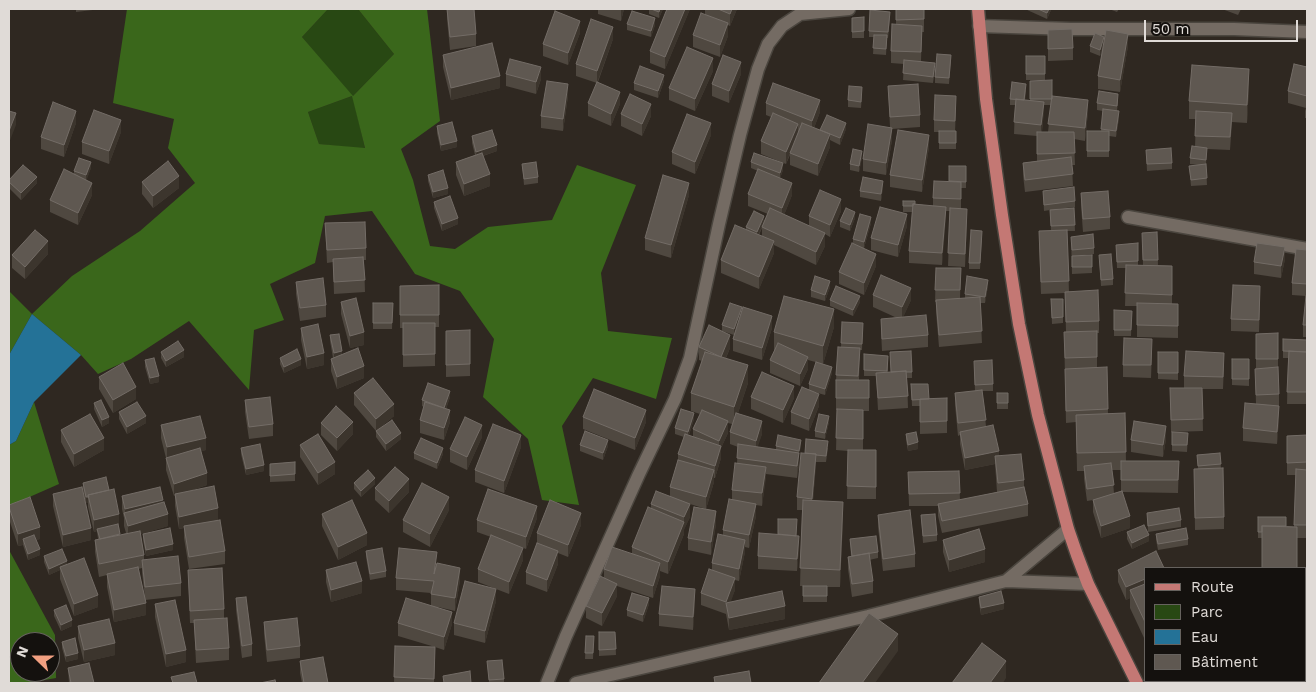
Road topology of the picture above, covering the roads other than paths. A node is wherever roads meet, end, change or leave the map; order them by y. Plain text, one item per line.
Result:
1 (850, 9) edge
2 (978, 9) edge
3 (979, 26) junction
4 (1307, 32) edge
5 (1128, 217) dead end
6 (1307, 249) edge
7 (1068, 529) junction
8 (1006, 581) junction
9 (1088, 584) junction
10 (547, 683) edge
11 (576, 683) edge
12 (1137, 683) edge

1 - 10 street
2 - 3 main road
3 - 4 street
3 - 7 main road
5 - 6 street
7 - 8 street
7 - 9 main road
8 - 9 street
8 - 11 street
9 - 12 main road

